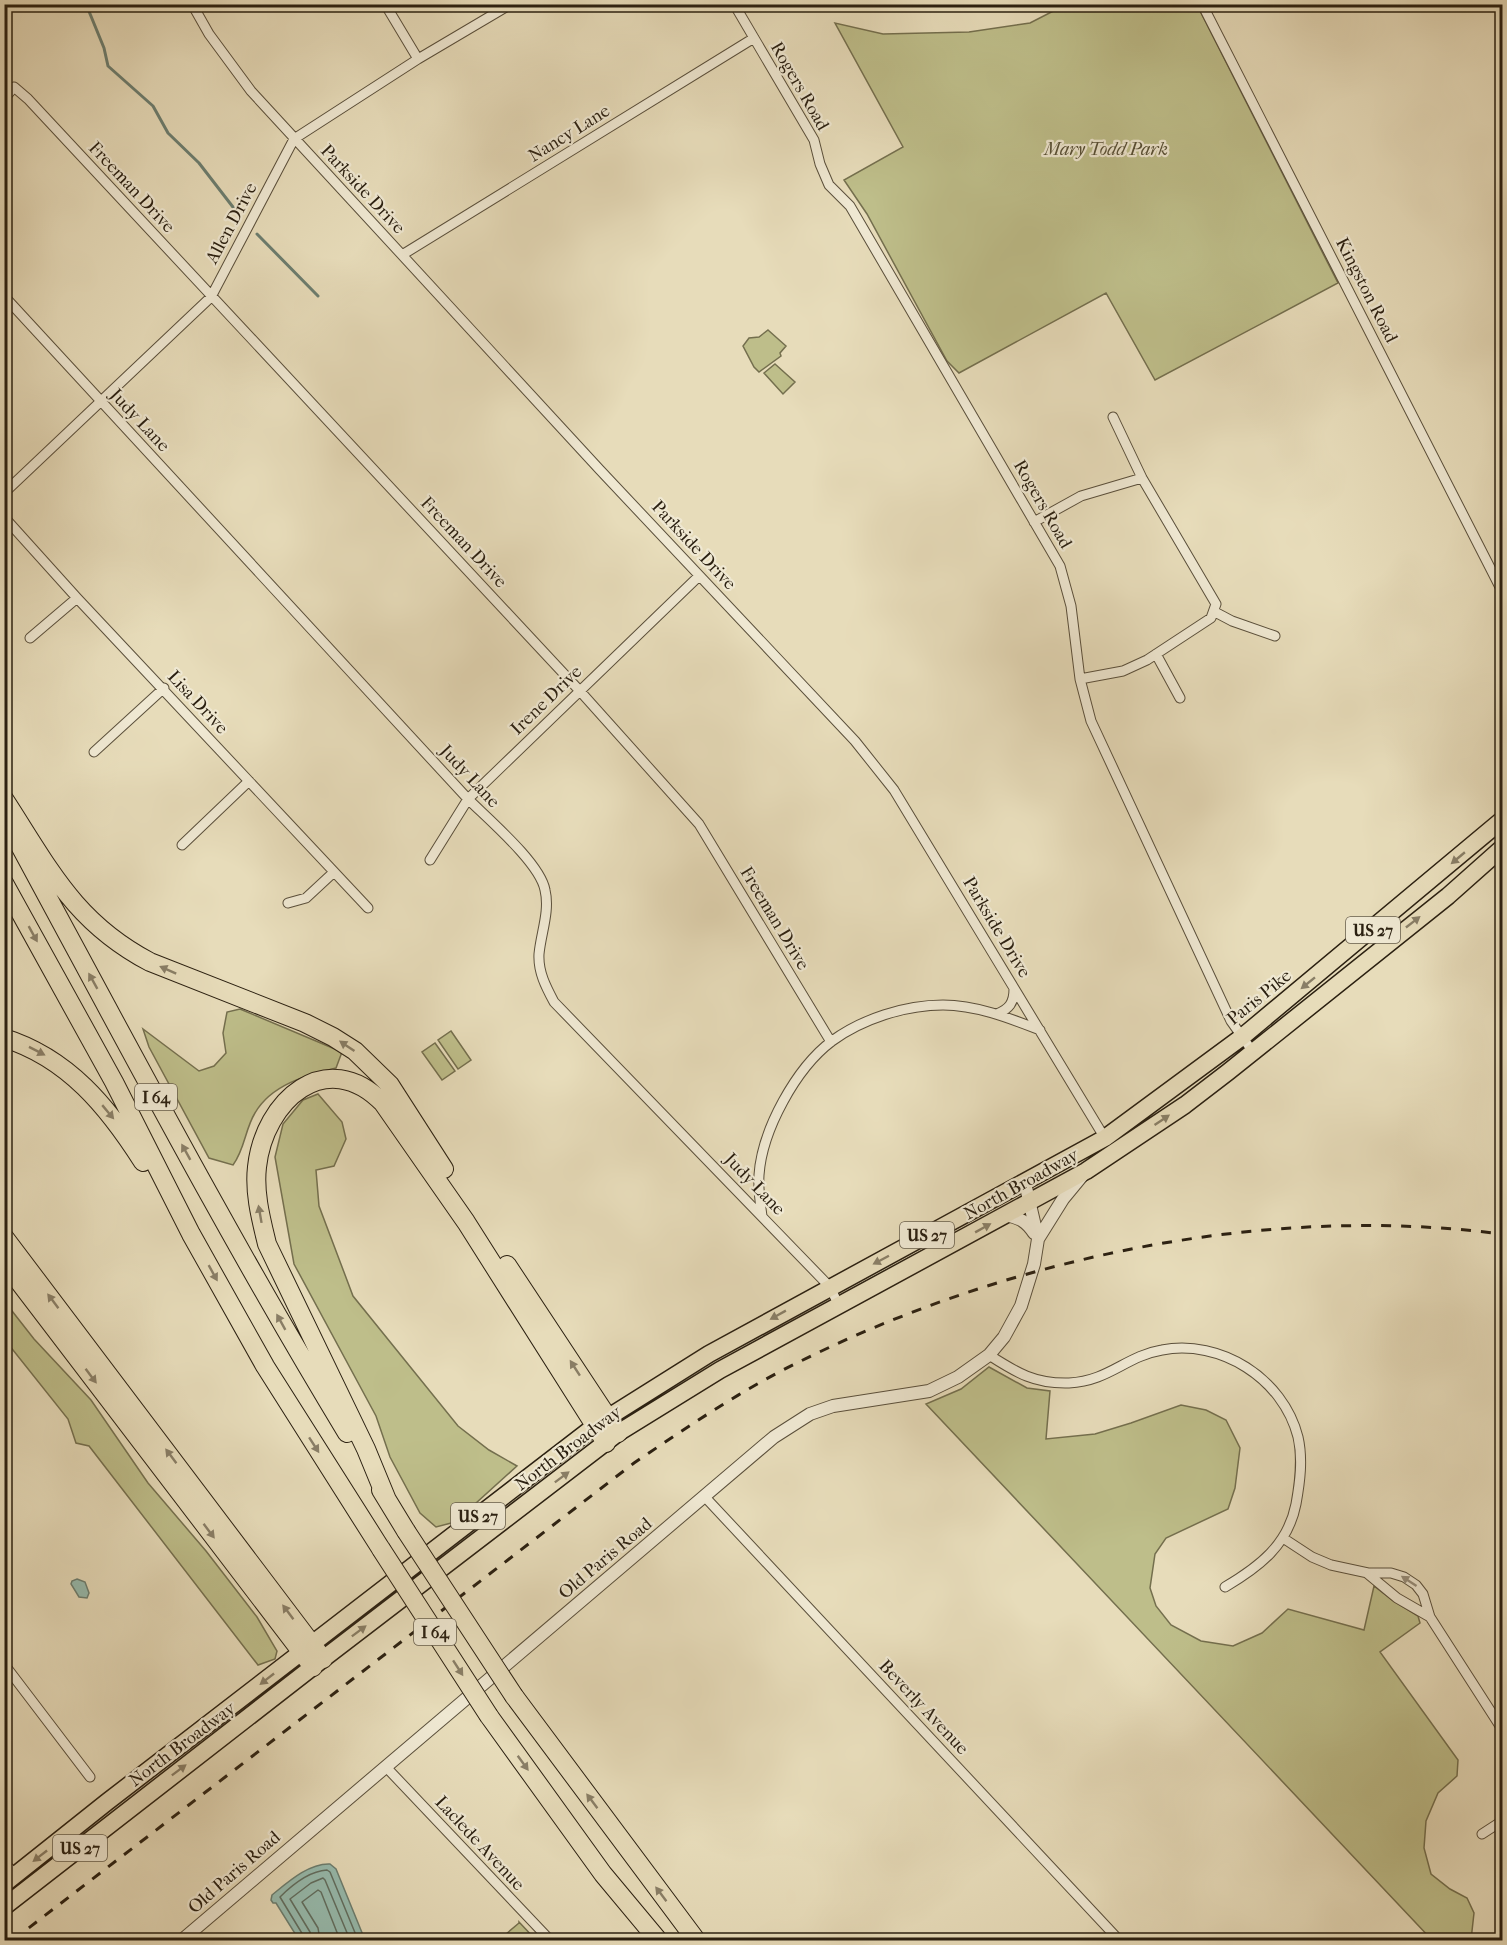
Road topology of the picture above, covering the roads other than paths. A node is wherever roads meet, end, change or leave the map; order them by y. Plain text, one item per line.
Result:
1 (192, 4) edge
2 (385, 4) edge
3 (511, 4) edge
4 (734, 4) edge
5 (1202, 4) edge
6 (754, 38) junction
7 (418, 59) junction
8 (4, 99) edge
9 (294, 139) junction
10 (402, 255) junction
11 (4, 296) edge
12 (211, 297) junction
13 (100, 401) junction
14 (1113, 417) dead end
15 (1142, 478) junction
16 (4, 493) edge
17 (4, 517) edge
18 (1034, 522) junction
19 (699, 576) junction
20 (1503, 591) edge
21 (77, 598) junction
22 (1215, 612) junction
23 (1275, 636) dead end
24 (30, 638) dead end
25 (1156, 654) junction
26 (1080, 679) junction
27 (164, 688) junction
28 (579, 690) junction
29 (1180, 698) dead end
30 (94, 752) dead end
31 (249, 781) junction
32 (4, 799) edge
33 (468, 799) junction
34 (4, 819) edge
35 (1503, 820) edge
36 (182, 845) dead end
37 (1503, 848) edge
38 (430, 860) dead end
39 (334, 872) junction
40 (4, 883) edge
41 (288, 903) dead end
42 (368, 908) dead end
43 (1014, 988) junction
44 (997, 1014) junction
45 (1040, 1030) junction
46 (4, 1038) edge
47 (1242, 1038) junction
48 (831, 1042) junction
49 (1253, 1052) junction
50 (1109, 1145) junction
51 (1086, 1171) junction
52 (1025, 1183) junction
53 (1034, 1200) junction
54 (1005, 1215) junction
55 (762, 1216) junction
56 (1048, 1222) junction
57 (191, 1234) junction
58 (4, 1238) edge
59 (1038, 1239) junction
60 (4, 1262) edge
61 (830, 1287) junction
62 (839, 1306) junction
63 (989, 1355) junction
64 (601, 1421) junction
65 (612, 1438) junction
66 (705, 1497) junction
67 (387, 1500) junction
68 (1283, 1538) junction
69 (1368, 1573) junction
70 (1225, 1587) dead end
71 (1430, 1617) junction
72 (306, 1648) junction
73 (318, 1663) junction
74 (4, 1664) edge
75 (1503, 1729) edge
76 (386, 1767) junction
77 (90, 1778) dead end
78 (1503, 1821) edge
79 (1482, 1834) dead end
80 (8, 1874) edge
81 (27, 1889) junction
82 (4, 1907) edge
83 (182, 1941) edge
84 (550, 1941) edge
85 (658, 1941) edge
86 (696, 1941) edge
87 (1119, 1941) edge

1 - 9 street, Parkside Drive
2 - 7 street
3 - 7 street, Allen Drive
4 - 6 street, Rogers Road
5 - 20 street, Kingston Road
6 - 10 street, Nancy Lane
6 - 18 street, Rogers Road
7 - 9 street, Allen Drive
8 - 12 street, Freeman Drive
9 - 10 street, Parkside Drive
9 - 12 street, Allen Drive
10 - 19 street, Parkside Drive
11 - 13 street, Judy Lane
12 - 13 street, Allen Drive
12 - 28 street, Freeman Drive
13 - 16 street, Allen Drive
13 - 33 street, Judy Lane
14 - 15 street
15 - 18 street
15 - 22 street
17 - 21 street, Lisa Drive
18 - 26 street, Rogers Road
19 - 28 street, Irene Drive
19 - 43 street, Parkside Drive
21 - 24 street
21 - 27 street, Lisa Drive
22 - 23 street
22 - 25 street
25 - 26 street
25 - 29 street
26 - 47 street, Rogers Road
27 - 30 street
27 - 31 street, Lisa Drive
28 - 33 street, Irene Drive
28 - 48 street, Freeman Drive
31 - 36 street
31 - 39 street, Lisa Drive
64 -> 32 highway
33 - 38 street, Irene Drive
33 - 55 street, Judy Lane
67 -> 34 highway, I 64
35 -> 47 highway, Paris Pike / US 27
49 -> 37 highway, Paris Pike / US 27
39 - 41 street
39 - 42 street, Lisa Drive
40 -> 57 highway, I 64
43 - 44 street
43 - 45 street, Parkside Drive
44 - 45 street
44 - 48 street
45 - 50 street, Parkside Drive
46 -> 57 highway
47 - 49 street, Rogers Road
47 - 50 highway, Paris Pike / US 27
48 - 55 street
50 -> 49 highway, Paris Pike / US 27
50 - 51 highway, North Broadway / US 27
50 - 52 highway, Paris Pike / US 27
51 - 53 highway, North Broadway / US 27
51 - 56 street, Old Paris Road
52 - 53 street
52 -> 61 highway, North Broadway / US 27
53 - 54 highway, North Broadway / US 27
53 - 56 street
53 - 59 street, Old Paris Road
54 - 59 street
62 -> 54 highway, North Broadway / US 27
55 - 61 street, Judy Lane
56 - 59 street, Old Paris Road
57 -> 85 highway, I 64, bridge
72 -> 58 highway
59 - 63 street, Old Paris Road
60 -> 72 highway
61 - 62 street, Judy Lane
61 -> 64 highway, North Broadway / US 27
62 - 65 highway, North Broadway / US 27
63 - 66 street, Old Paris Road
63 - 68 street
64 - 65 highway
67 -> 64 highway
64 - 72 highway, North Broadway / US 27
73 -> 65 highway, North Broadway / US 27
66 - 76 street, Old Paris Road
66 - 87 street, Beverly Avenue
86 -> 67 highway, I 64, bridge
68 - 69 street
68 - 70 street
69 - 71 street
71 -> 69 street
71 - 75 street
72 - 73 highway
72 -> 80 highway, North Broadway / US 27
81 -> 73 highway, North Broadway / US 27
74 - 77 street
76 - 83 street, Old Paris Road
76 - 84 street, Laclede Avenue
78 - 79 street
80 - 81 street
81 - 82 highway, North Broadway / US 27

